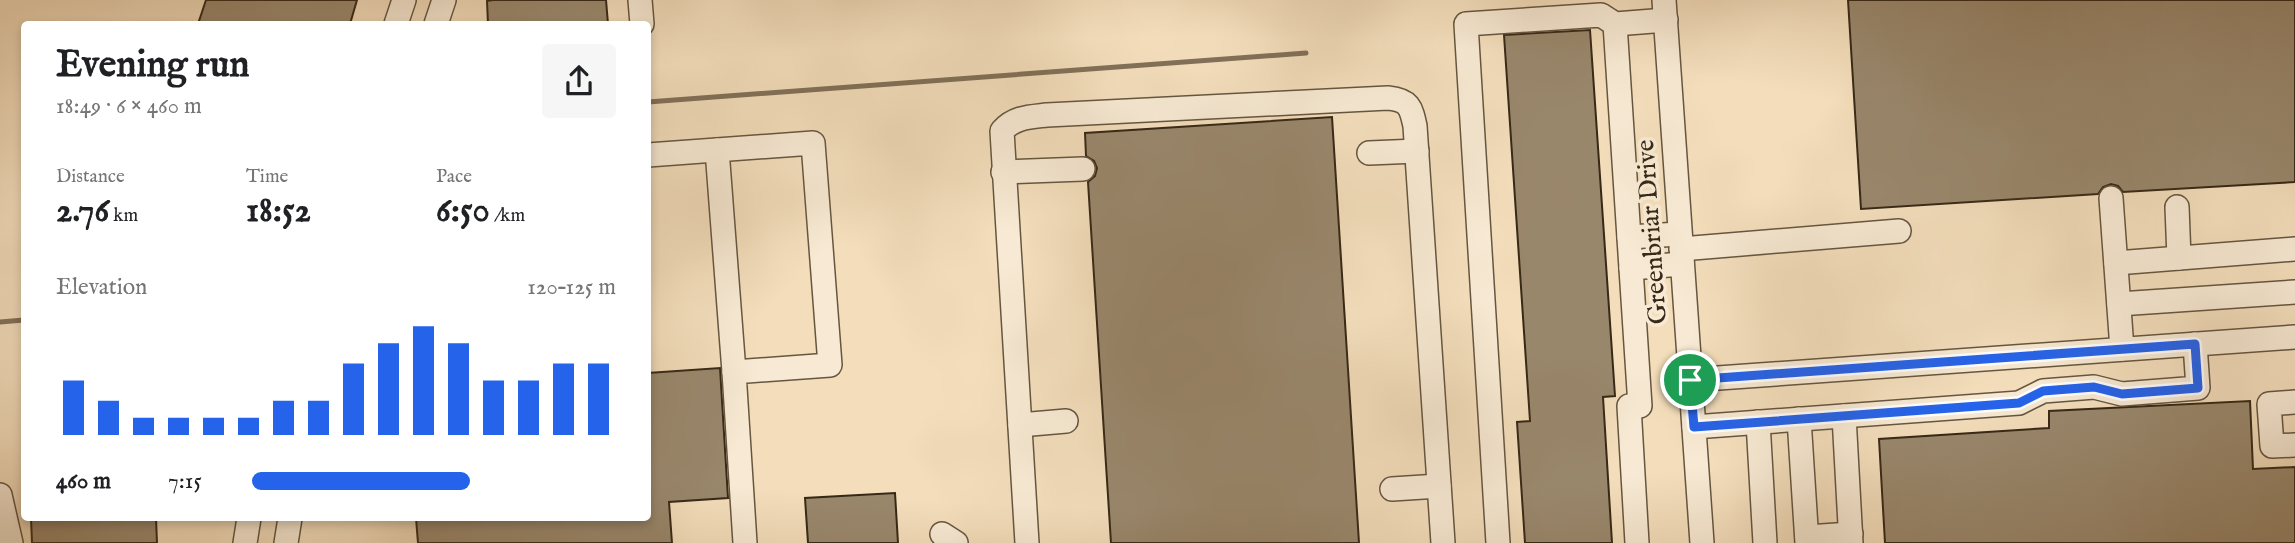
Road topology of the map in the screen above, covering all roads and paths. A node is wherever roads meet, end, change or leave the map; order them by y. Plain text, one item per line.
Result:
1 (404, 0) edge
2 (444, 0) edge
3 (640, 0) edge
4 (1665, 10) edge
5 (397, 21) edge
6 (437, 21) edge
7 (642, 21) edge
8 (1615, 24) junction
9 (717, 150) junction
10 (1417, 151) junction
11 (1369, 153) dead end
12 (651, 155) edge
13 (1083, 169) dead end
14 (1003, 172) junction
15 (2111, 198) dead end
16 (2176, 207) dead end
17 (1899, 231) dead end
18 (1629, 237) junction
19 (1681, 249) junction
20 (2295, 249) edge
21 (2179, 258) junction
22 (2116, 263) junction
23 (1631, 268) junction
24 (2295, 292) edge
25 (2119, 304) junction
26 (2295, 337) edge
27 (2195, 344) junction
28 (2122, 349) junction
29 (734, 372) junction
30 (1690, 380) junction
31 (2295, 402) edge
32 (1844, 416) junction
33 (1799, 419) junction
34 (1066, 421) dead end
35 (1758, 422) junction
36 (1020, 425) junction
37 (1694, 427) junction
38 (2295, 444) edge
39 (1439, 486) junction
40 (1392, 489) dead end
41 (0, 495) edge
42 (249, 521) edge
43 (290, 521) edge
44 (1851, 539) edge
45 (1807, 540) edge
46 (11, 543) edge
47 (245, 543) edge
48 (286, 543) edge
49 (745, 543) edge
50 (1027, 543) edge
51 (1443, 543) edge
52 (1498, 543) edge
53 (1637, 543) edge
54 (1702, 543) edge
55 (1765, 543) edge

1 - 5 street
2 - 6 street
3 - 7 street
4 - 8 street
4 - 19 street, Greenbriar Drive
8 - 18 street
8 - 52 street
9 - 12 street
9 - 29 street
9 - 29 street
10 - 11 street
10 - 14 street
10 - 39 street
13 - 14 street
14 - 36 street
15 - 22 street
16 - 21 street
17 - 19 street
18 - 19 street
18 - 23 street
19 - 23 street
19 - 30 street, Greenbriar Drive
20 - 21 street
21 - 22 street
22 - 25 street
23 - 53 street
24 - 25 street
25 - 28 street
26 - 27 street
27 - 28 street
27 - 32 street
28 - 30 street
29 - 49 street
30 - 37 street, Greenbriar Drive
31 - 38 street
32 - 33 street
32 - 44 street
33 - 35 street
33 - 45 street
34 - 36 street
35 - 37 street
35 - 55 street
36 - 50 street
37 - 54 street, Greenbriar Drive
39 - 40 street
39 - 51 street
41 - 46 street
42 - 47 street
43 - 48 street
44 - 45 street

